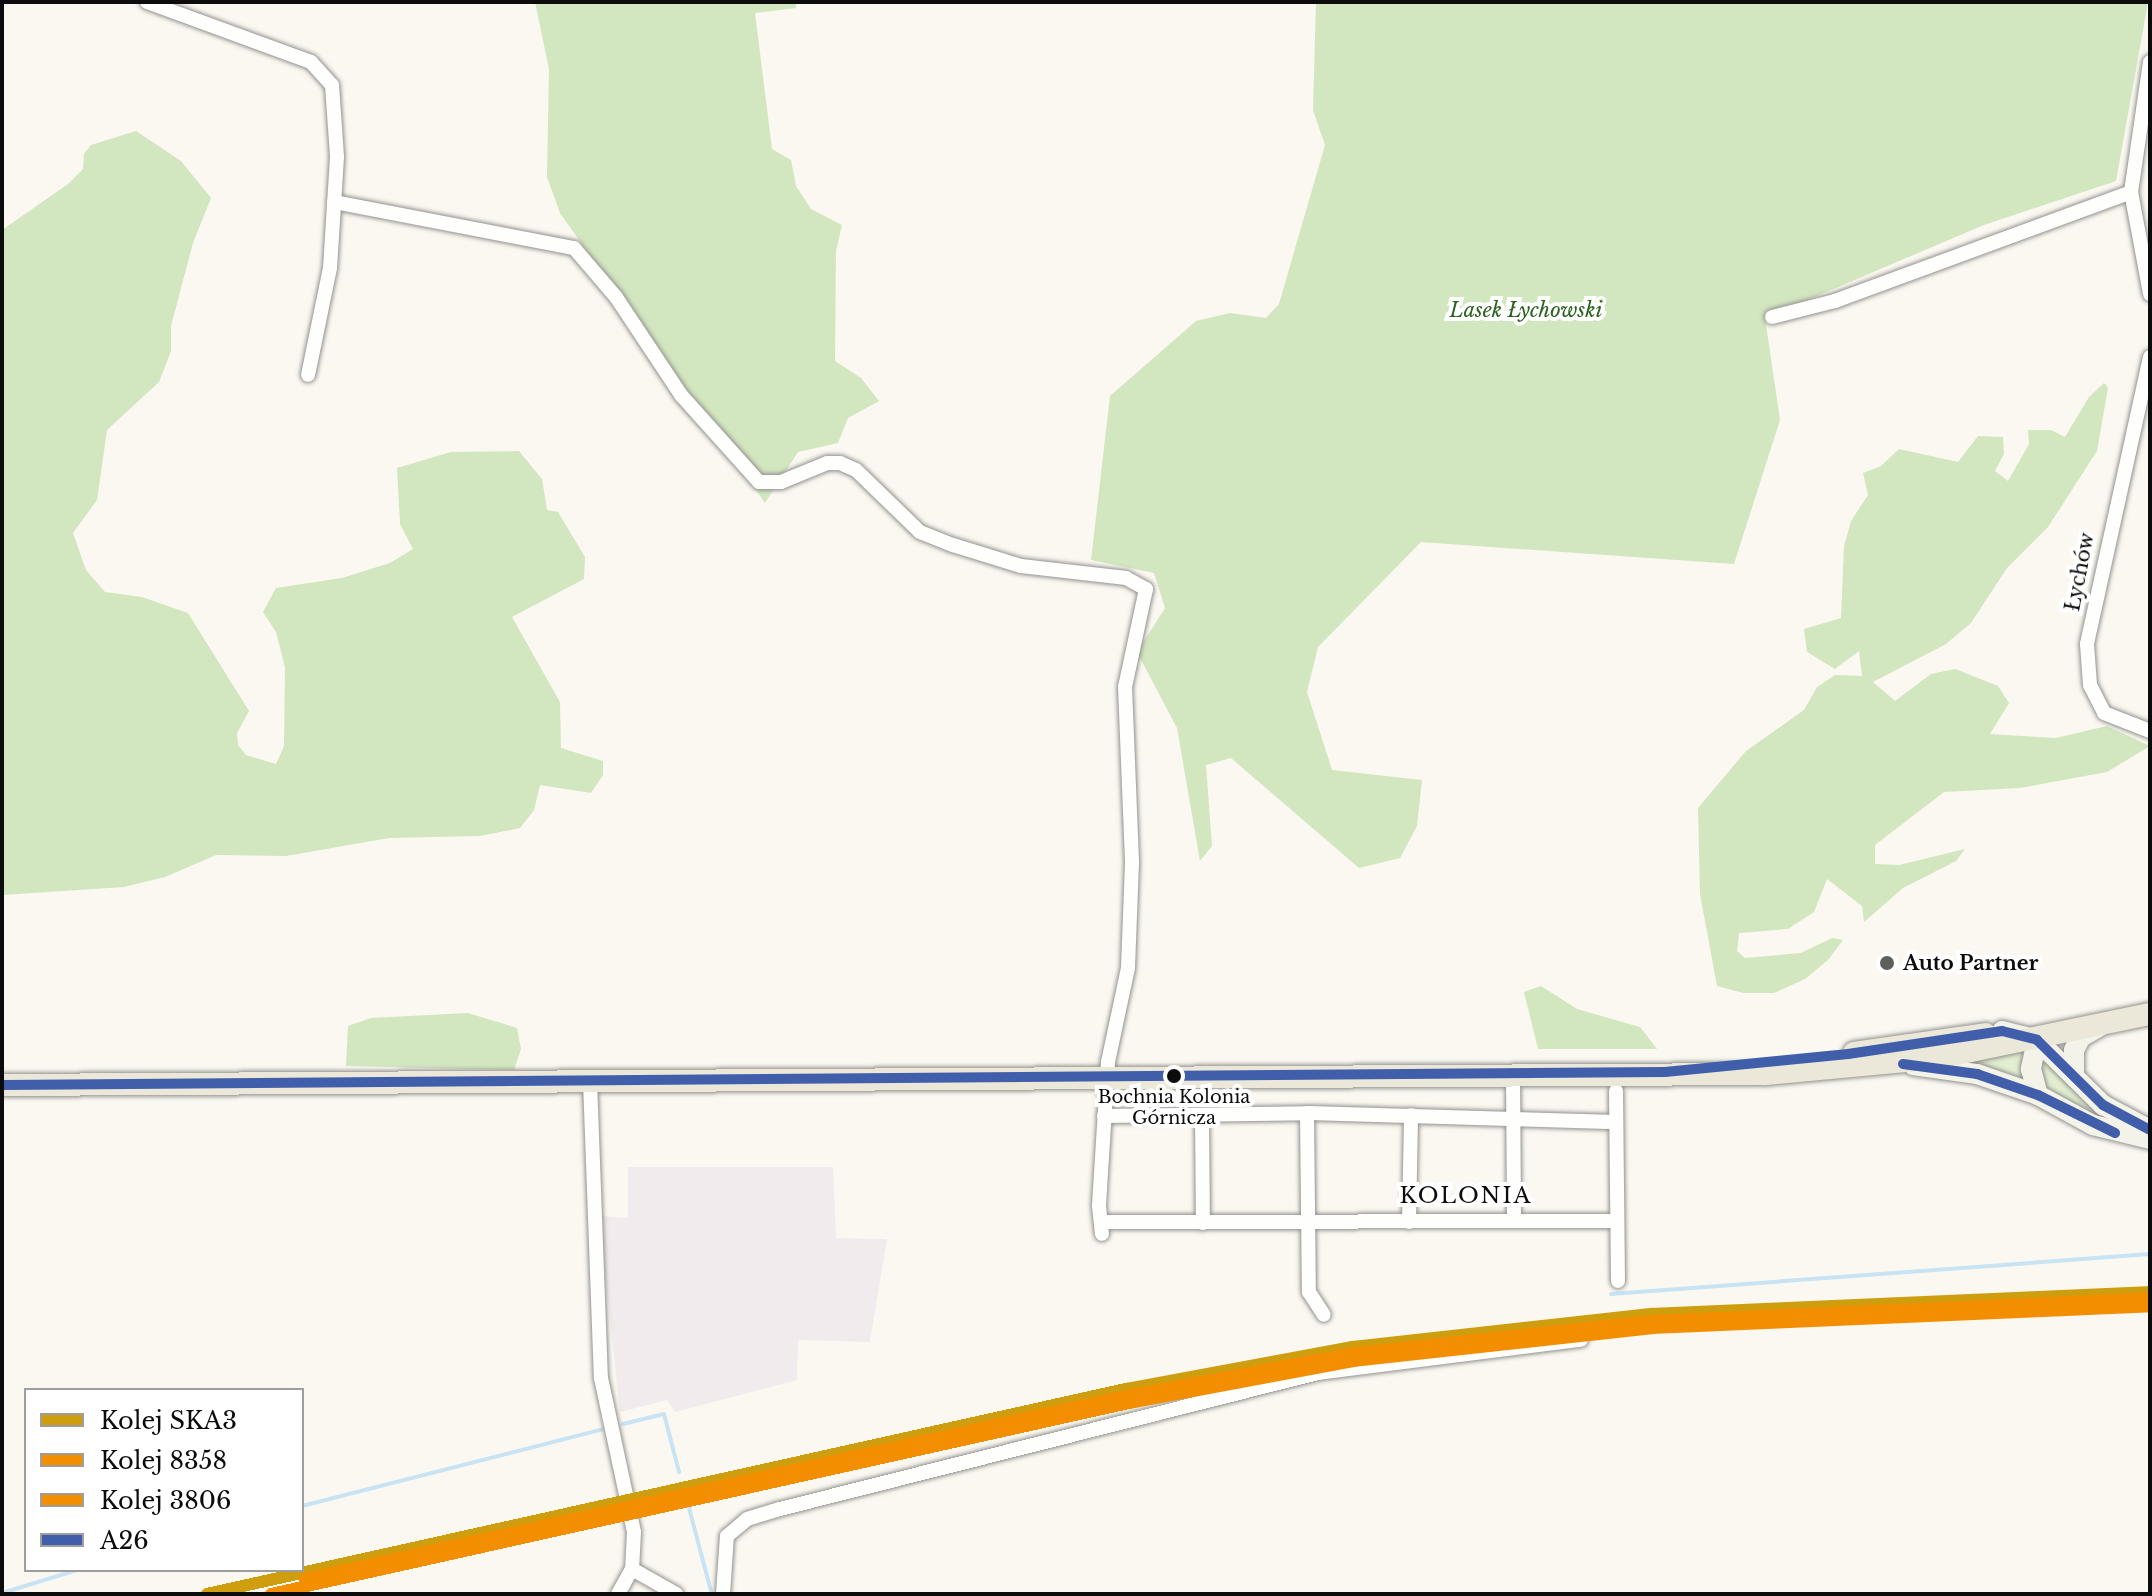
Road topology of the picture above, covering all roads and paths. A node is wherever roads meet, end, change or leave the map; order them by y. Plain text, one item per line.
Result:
1 (147, 2) edge
2 (2150, 62) edge
3 (2131, 192) junction
4 (334, 202) junction
5 (2150, 207) edge
6 (2134, 208) junction
7 (2150, 294) edge
8 (1772, 317) dead end
9 (2150, 357) edge
10 (308, 375) dead end
11 (2146, 391) edge
12 (2150, 731) edge
13 (2150, 998) edge
14 (2150, 1014) edge
15 (2074, 1017) junction
16 (2101, 1026) junction
17 (2002, 1031) junction
18 (2037, 1040) junction
19 (1893, 1063) junction
20 (1665, 1072) junction
21 (1513, 1073) junction
22 (2074, 1073) junction
23 (1107, 1076) junction
24 (590, 1081) junction
25 (2, 1085) edge
26 (1616, 1091) dead end
27 (2038, 1095) junction
28 (1307, 1113) junction
29 (1202, 1115) junction
30 (1411, 1115) junction
31 (1104, 1116) junction
32 (1514, 1117) junction
33 (1615, 1122) junction
34 (2150, 1130) edge
35 (2150, 1139) edge
36 (1514, 1221) junction
37 (1616, 1221) junction
38 (1309, 1222) junction
39 (1409, 1222) junction
40 (1203, 1223) junction
41 (1618, 1281) dead end
42 (1324, 1315) dead end
43 (1581, 1340) dead end
44 (632, 1569) junction
45 (618, 1594) edge
46 (676, 1594) edge
47 (723, 1594) edge

1 - 4 street
2 - 3 street
3 - 6 street
3 - 8 street
4 - 10 street
4 - 23 street
5 - 6 street
6 - 7 street
9 - 11 street, Łychów
11 - 12 street, Łychów
13 - 15 main road
14 - 16 main road
15 - 17 main road
15 - 18 main road
16 - 18 main road
16 - 22 main road
17 - 18 main road
17 - 20 main road
18 - 19 main road
18 - 22 main road
18 - 27 main road
19 - 20 main road
19 - 27 main road
20 - 21 main road
21 - 23 main road
21 - 32 street
22 - 34 main road
23 - 24 main road
23 - 31 street
24 - 25 main road
24 - 44 street
26 - 33 street
27 - 35 main road
28 - 29 street
28 - 30 street
28 - 38 street
29 - 31 street
29 - 40 street
30 - 32 street
30 - 39 street
31 - 40 street
32 - 33 street
32 - 36 street
33 - 37 street
36 - 37 street
36 - 39 street
37 - 41 street
38 - 39 street
38 - 40 street
38 - 42 street
43 - 47 street
44 - 45 street
44 - 46 street

